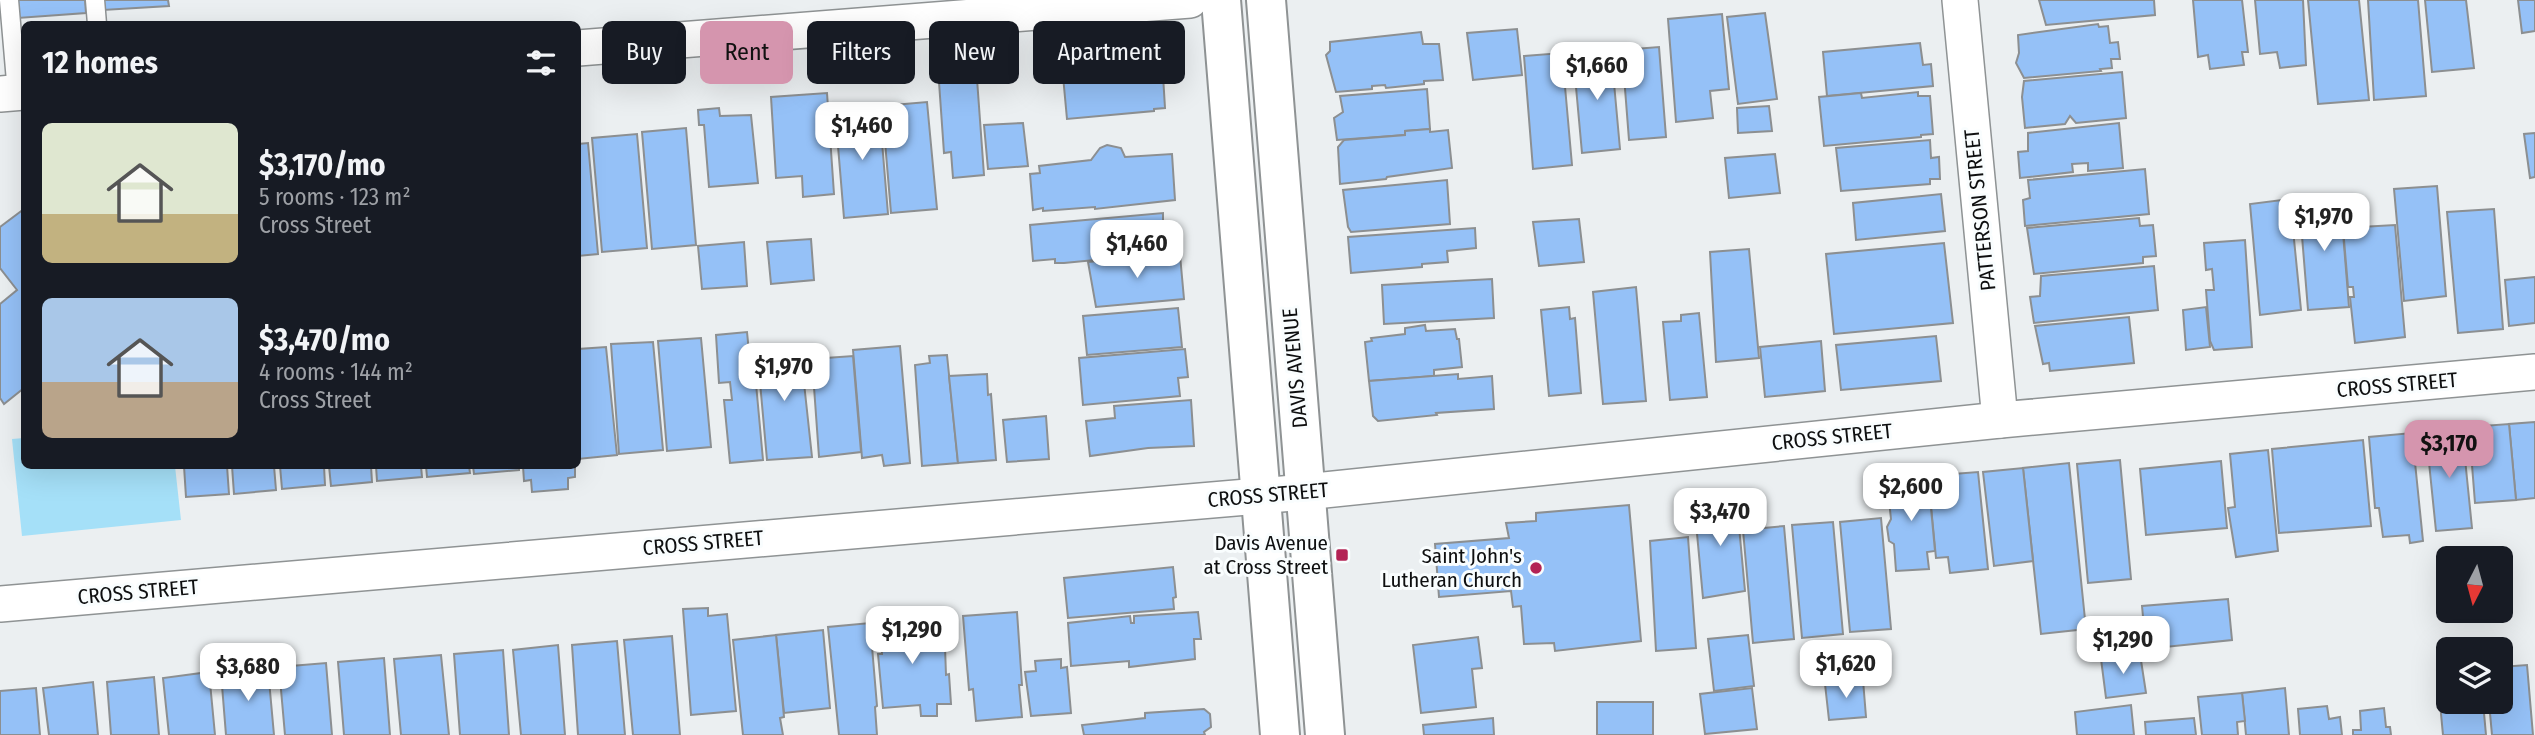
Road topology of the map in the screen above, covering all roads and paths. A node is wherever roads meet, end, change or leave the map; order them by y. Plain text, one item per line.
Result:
1 (9, 0) edge
2 (95, 0) edge
3 (1190, 0) edge
4 (1221, 0) edge
5 (1266, 0) edge
6 (1960, 0) edge
7 (97, 21) edge
8 (581, 48) edge
9 (14, 93) edge
10 (2535, 372) edge
11 (2000, 420) junction
12 (1305, 492) junction
13 (1262, 495) junction
14 (0, 604) edge
15 (1280, 735) edge
16 (1325, 735) edge

1 - 9 lane
2 - 7 lane
3 - 8 street
4 - 13 street, DAVIS AVENUE
5 - 12 street, DAVIS AVENUE
6 - 11 street, PATTERSON STREET
10 - 11 street, CROSS STREET
11 - 12 street, CROSS STREET
12 - 13 street, CROSS STREET
12 - 16 street, DAVIS AVENUE
13 - 14 street, CROSS STREET
13 - 15 street, DAVIS AVENUE

